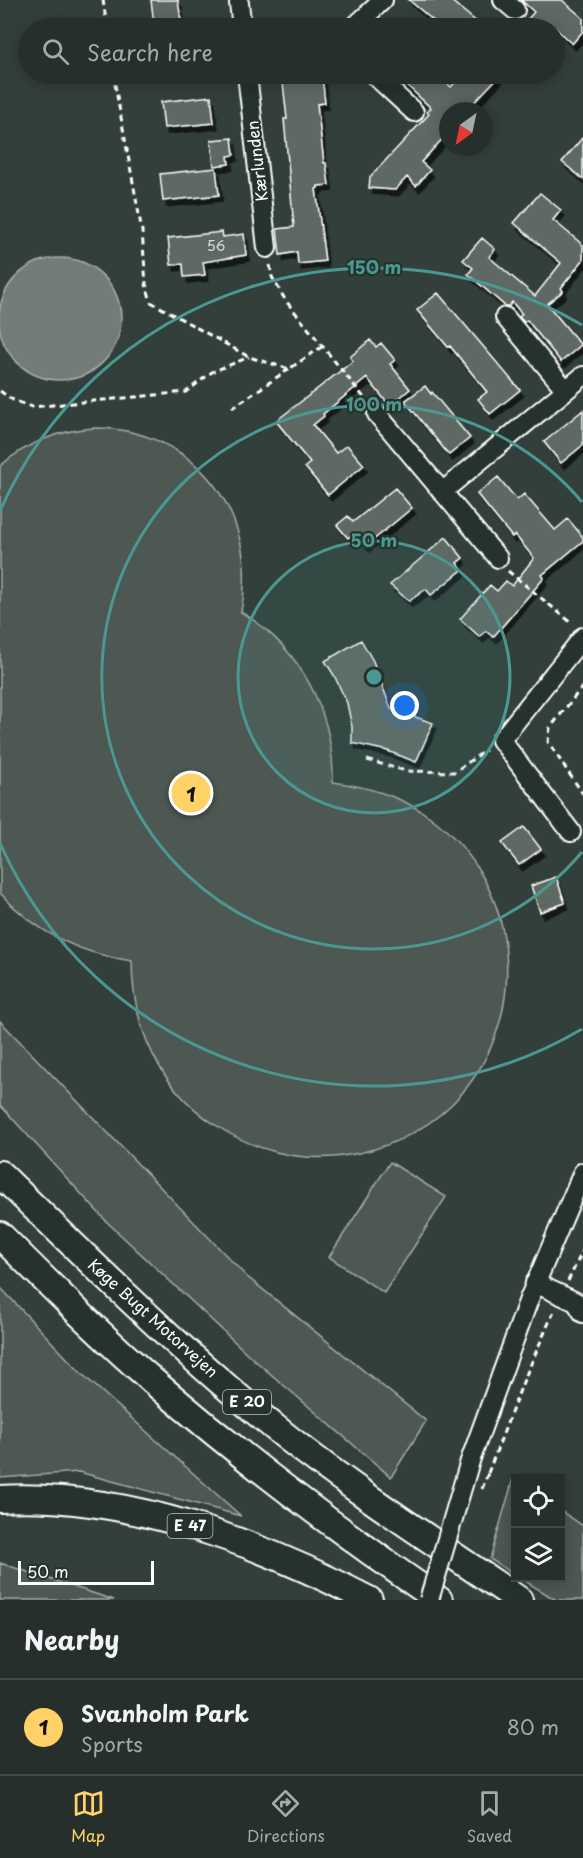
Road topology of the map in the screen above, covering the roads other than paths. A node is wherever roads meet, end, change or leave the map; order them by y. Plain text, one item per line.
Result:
1 (383, 0) edge
2 (239, 3) dead end
3 (241, 18) edge
4 (364, 18) edge
5 (248, 84) edge
6 (384, 84) edge
7 (414, 112) dead end
8 (267, 248) road end
9 (505, 316) dead end
10 (583, 376) edge
11 (566, 390) junction
12 (377, 414) road end
13 (442, 492) junction
14 (498, 558) road end
15 (579, 631) edge
16 (571, 832) dead end
17 (583, 1172) edge
18 (0, 1174) edge
19 (0, 1234) edge
20 (535, 1282) junction
21 (583, 1313) edge
22 (0, 1499) edge
23 (369, 1600) edge
24 (429, 1600) edge
25 (439, 1600) edge
26 (519, 1600) edge

1 - 4 street
2 - 3 street
5 - 8 street, Kærlunden
6 - 7 street
9 - 11 street
10 - 11 street
11 - 13 street
12 - 13 street
13 - 14 street
15 - 16 street
17 - 20 street
18 - 26 highway, Køge Bugt Motorvejen / E 20
19 - 25 highway, E 20
20 - 21 street
20 - 24 street, bridge
22 - 23 highway, E 47

